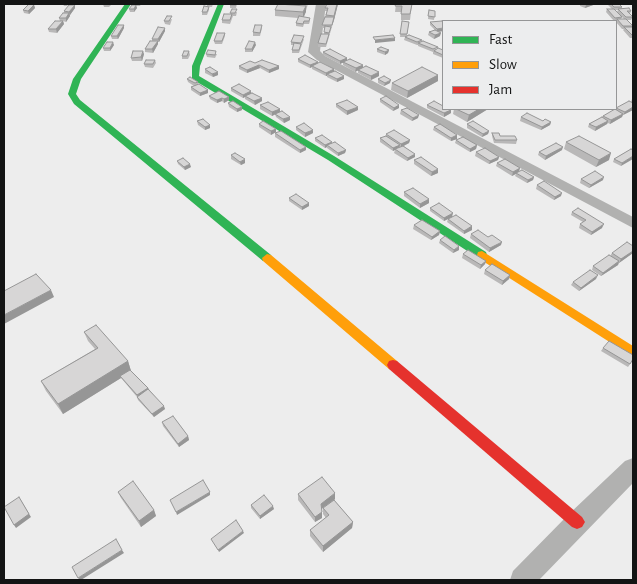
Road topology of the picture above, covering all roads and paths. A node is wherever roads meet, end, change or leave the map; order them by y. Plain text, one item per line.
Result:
1 (128, 4) edge
2 (221, 4) edge
3 (321, 4) edge
4 (633, 223) edge
5 (633, 352) edge
6 (633, 468) edge
7 (577, 522) junction
8 (522, 580) edge

1 - 7 street
2 - 5 street
3 - 4 street
6 - 7 street
7 - 8 street

